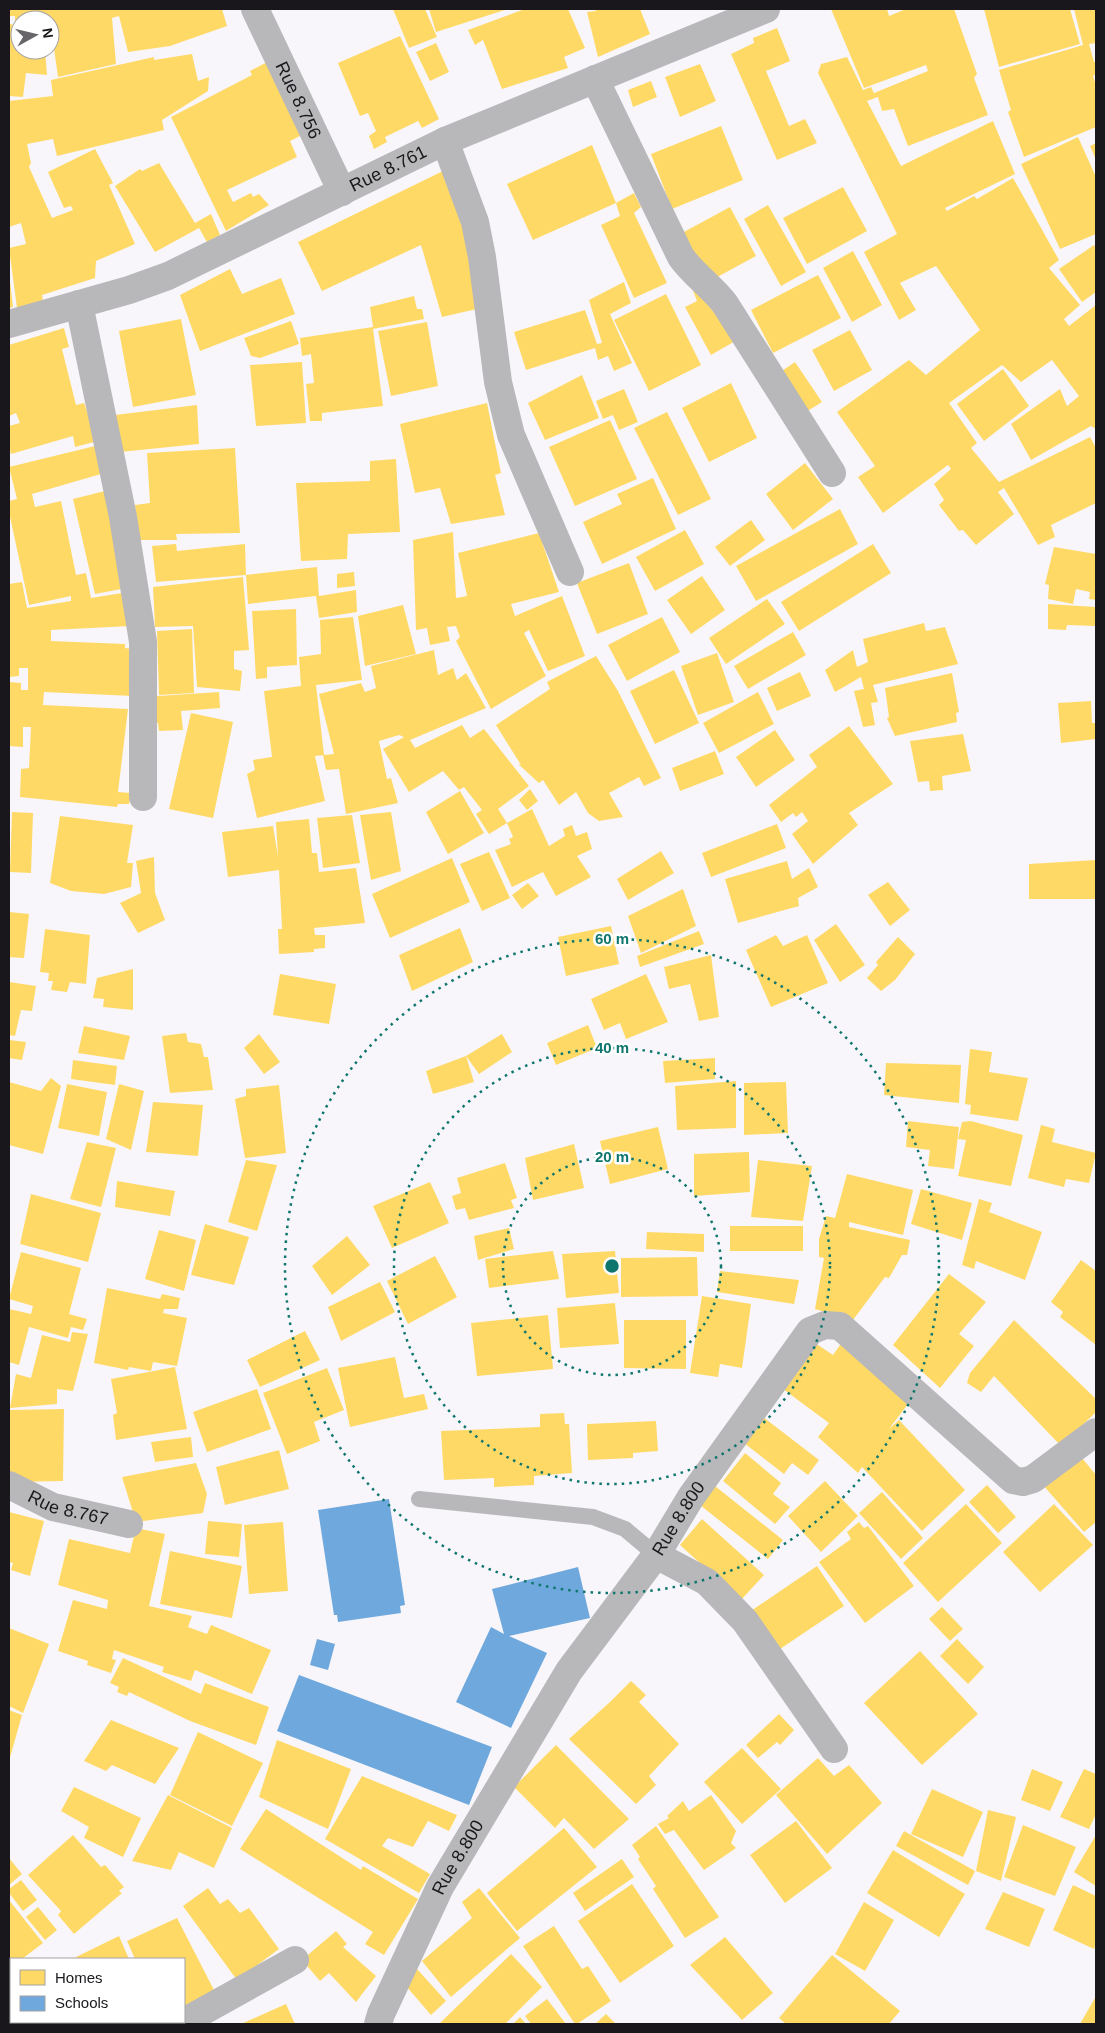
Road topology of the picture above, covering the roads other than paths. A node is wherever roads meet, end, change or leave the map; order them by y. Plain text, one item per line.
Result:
1 (255, 9) edge
2 (766, 9) edge
3 (595, 79) junction
4 (445, 141) junction
5 (342, 192) junction
6 (79, 304) junction
7 (9, 324) edge
8 (832, 474) dead end
9 (570, 572) dead end
10 (143, 797) dead end
11 (1096, 1432) edge
12 (9, 1485) edge
13 (418, 1499) dead end
14 (129, 1524) dead end
15 (656, 1555) junction
16 (834, 1750) dead end
17 (295, 1960) dead end
18 (185, 2021) edge
19 (378, 2024) edge

1 - 5 street, Rue 8.756
2 - 3 street, Rue 8.761
3 - 4 street, Rue 8.761
3 - 8 street
4 - 5 street, Rue 8.761
4 - 9 street
5 - 6 street, Rue 8.761
6 - 7 street, Rue 8.761
6 - 10 street
11 - 15 street, Rue 8.800
12 - 14 street, Rue 8.767
13 - 15 lane
15 - 16 street
15 - 19 street, Rue 8.800
17 - 18 street

